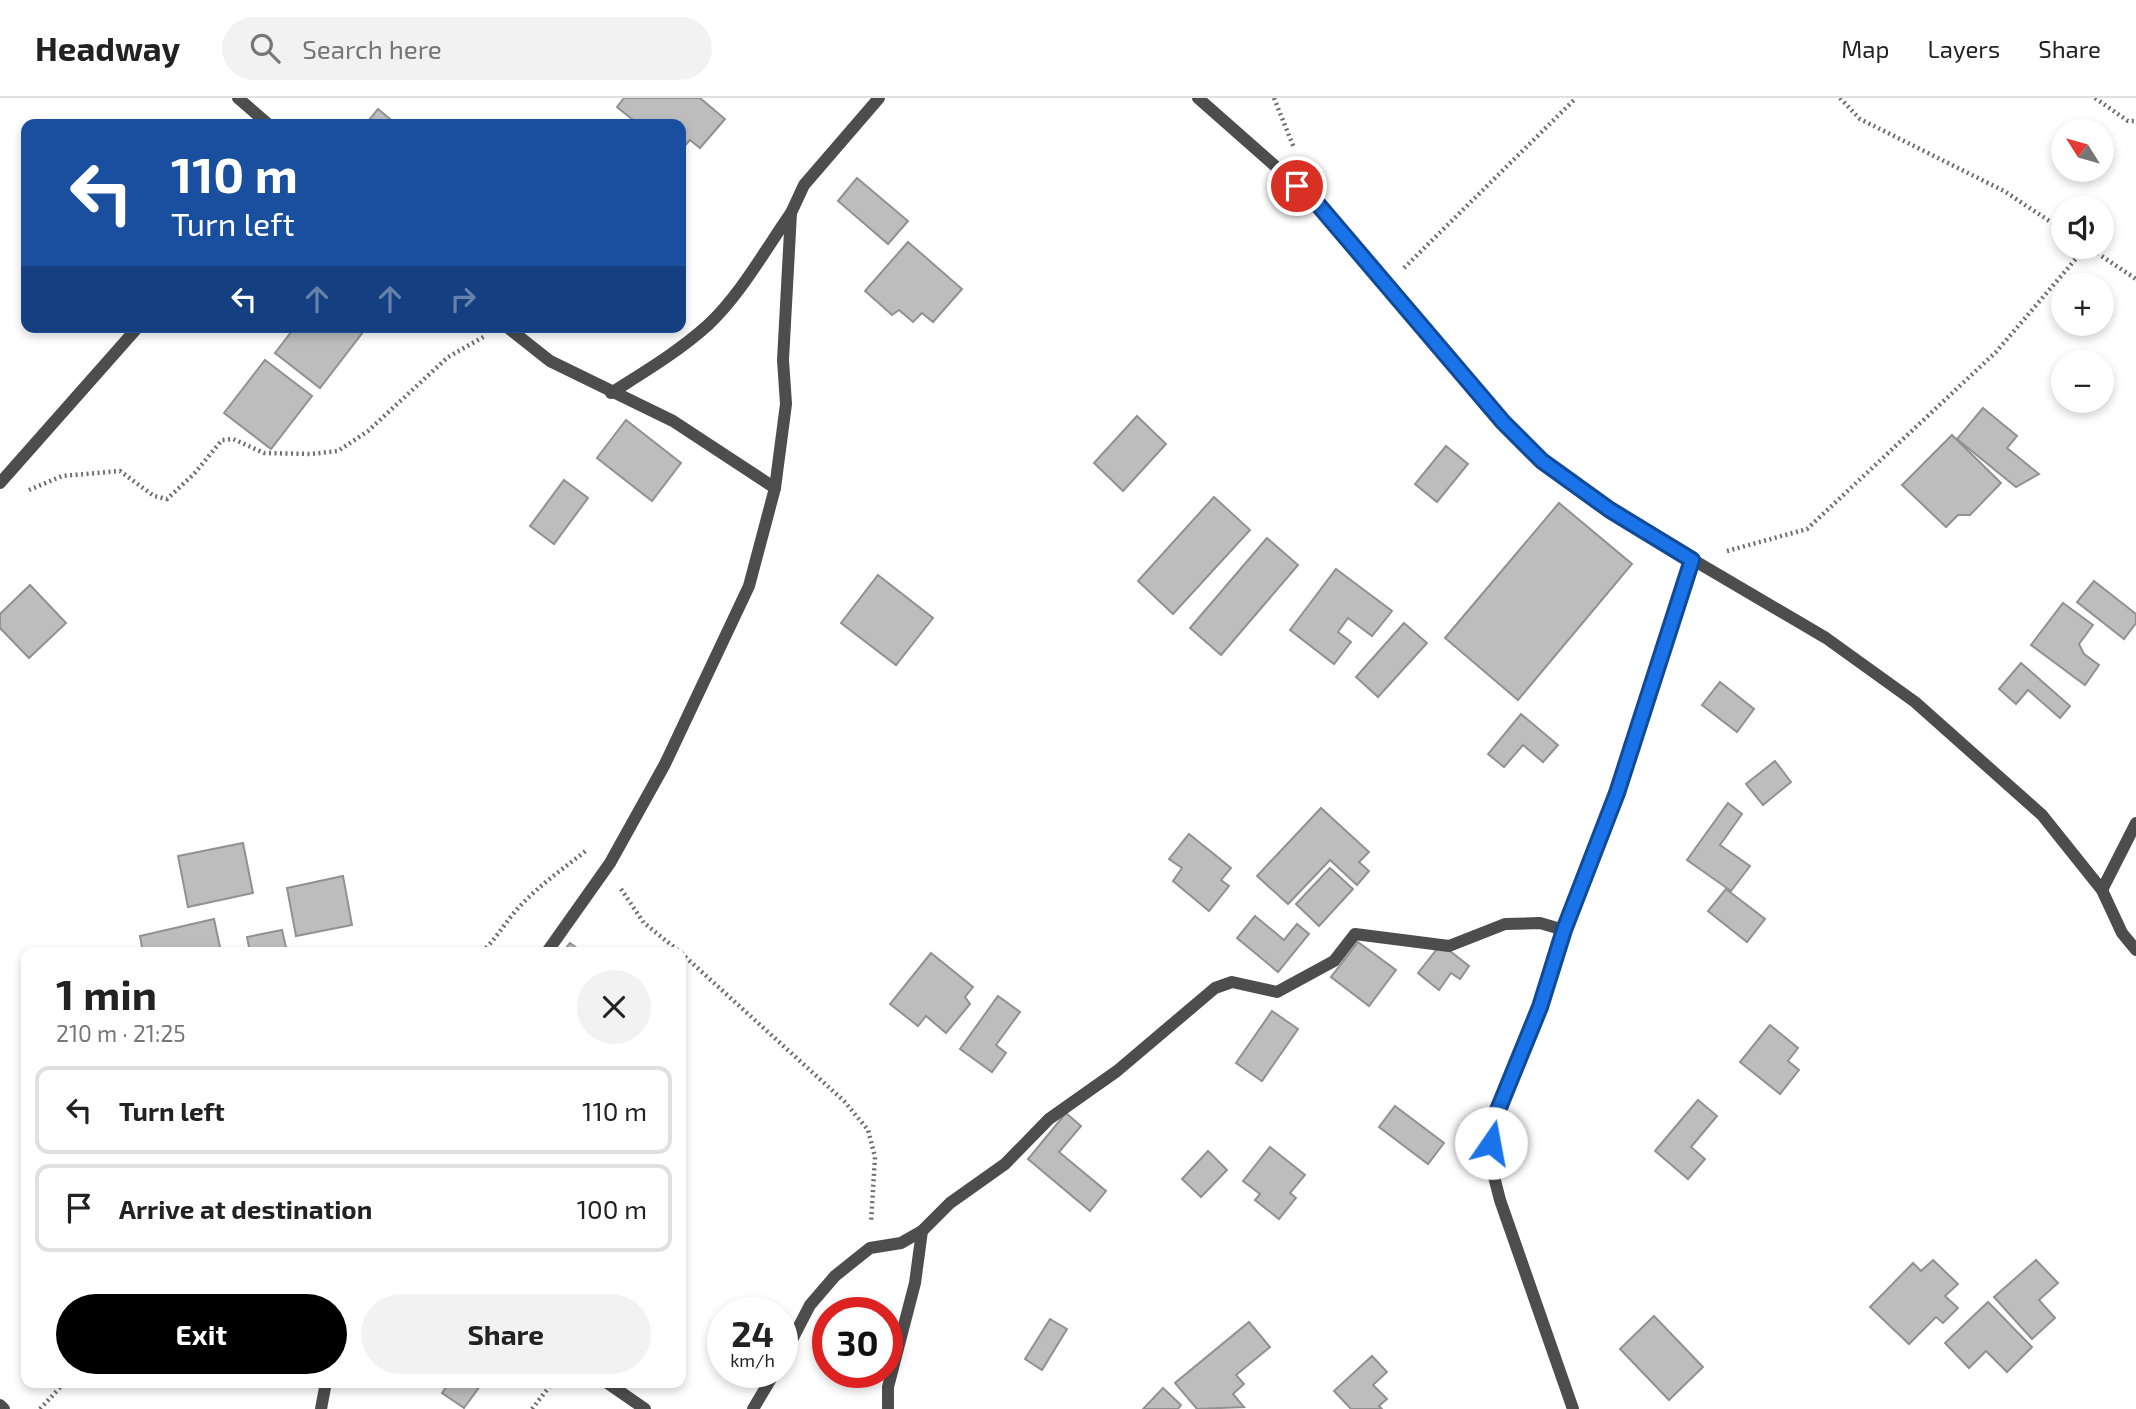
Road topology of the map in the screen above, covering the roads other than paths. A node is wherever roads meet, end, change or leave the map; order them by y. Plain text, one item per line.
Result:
1 (238, 98) edge
2 (879, 98) edge
3 (1198, 98) edge
4 (262, 119) edge
5 (791, 213) junction
6 (133, 333) edge
7 (515, 333) edge
8 (611, 393) junction
9 (0, 483) edge
10 (775, 488) junction
11 (1692, 560) junction
12 (2136, 823) edge
13 (2102, 890) junction
14 (1564, 930) junction
15 (551, 947) edge
16 (2136, 950) edge
17 (922, 1231) junction
18 (798, 1328) edge
19 (325, 1388) edge
20 (615, 1388) edge
21 (765, 1388) edge
22 (0, 1405) edge
23 (4, 1409) edge
24 (321, 1409) edge
25 (645, 1409) edge
26 (753, 1409) edge
27 (888, 1409) edge
28 (1573, 1409) edge

1 - 4 street
2 - 5 street
3 - 11 street
5 - 8 street
5 - 10 street
6 - 9 street
7 - 8 street
8 - 10 street
10 - 15 street
11 - 13 street
11 - 14 street
12 - 13 street
13 - 16 street
14 - 17 street
14 - 28 street
17 - 18 street
17 - 27 street
19 - 24 street
20 - 25 street
21 - 26 street
22 - 23 street

